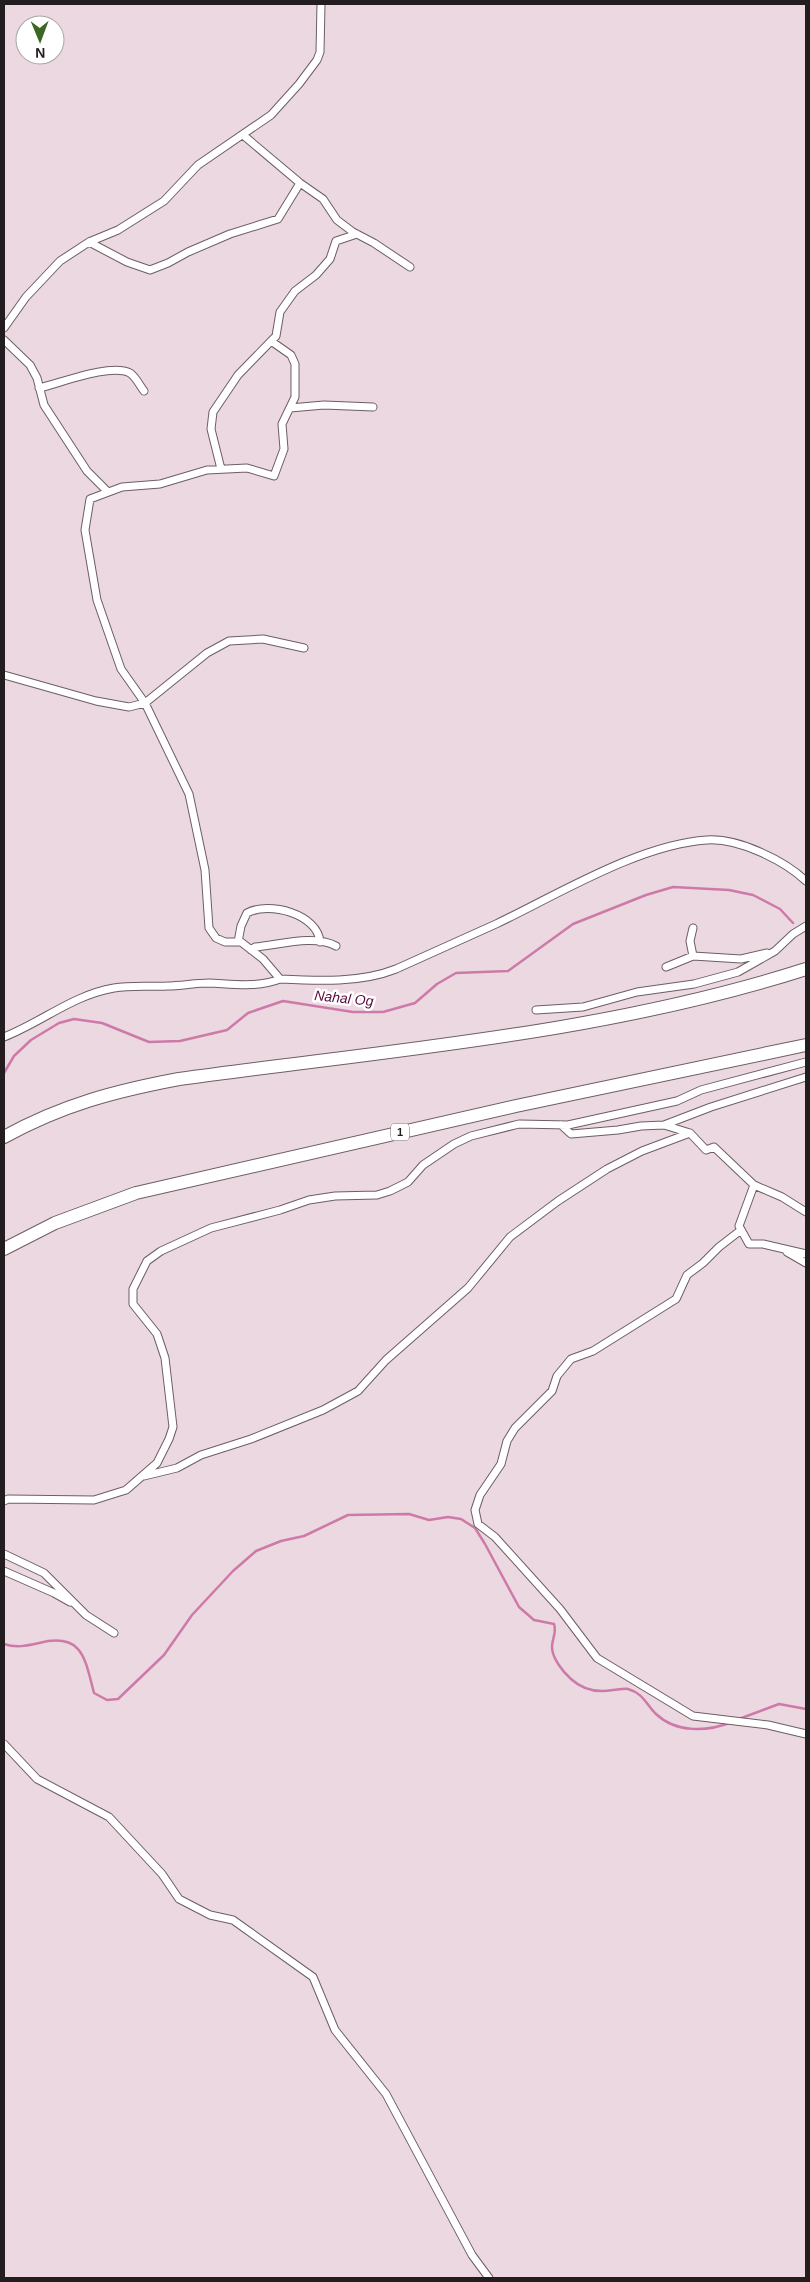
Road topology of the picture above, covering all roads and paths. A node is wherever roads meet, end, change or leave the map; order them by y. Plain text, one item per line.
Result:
1 (321, 4) edge
2 (243, 135) junction
3 (300, 183) junction
4 (357, 234) junction
5 (89, 242) junction
6 (410, 266) dead end
7 (4, 328) edge
8 (4, 340) edge
9 (271, 341) junction
10 (39, 388) junction
11 (144, 391) dead end
12 (290, 408) junction
13 (373, 408) dead end
14 (221, 469) junction
15 (108, 492) junction
16 (304, 648) dead end
17 (4, 675) edge
18 (145, 703) junction
19 (806, 881) edge
20 (806, 926) edge
21 (693, 928) dead end
22 (238, 942) junction
23 (320, 942) junction
24 (336, 946) dead end
25 (251, 950) junction
26 (775, 951) junction
27 (693, 956) junction
28 (666, 967) dead end
29 (806, 969) edge
30 (280, 979) junction
31 (536, 1010) dead end
32 (4, 1037) edge
33 (806, 1045) edge
34 (806, 1062) edge
35 (806, 1077) edge
36 (561, 1125) junction
37 (664, 1125) junction
38 (690, 1133) junction
39 (4, 1137) edge
40 (754, 1185) junction
41 (806, 1212) edge
42 (741, 1230) junction
43 (4, 1249) edge
44 (781, 1249) junction
45 (806, 1254) edge
46 (806, 1263) edge
47 (143, 1476) junction
48 (4, 1501) edge
49 (4, 1554) edge
50 (4, 1571) edge
51 (79, 1608) junction
52 (114, 1633) dead end
53 (806, 1734) edge
54 (4, 1744) edge
55 (489, 2278) edge

1 - 2 street
2 - 3 street
2 - 5 street
3 - 4 street
3 - 5 street
4 - 6 street
4 - 9 street
5 - 7 street
8 - 10 street
9 - 12 street
9 - 14 street
10 - 11 street
10 - 15 street
12 - 13 street
12 - 14 street
14 - 15 street
15 - 18 street
16 - 18 street
17 - 18 street
18 - 22 street
19 - 30 street
20 - 26 street
21 - 27 street
22 - 23 street
22 - 25 street
23 - 24 street
23 - 25 street
25 - 30 street
26 - 27 street
26 - 31 street
27 - 28 street
29 - 39 highway
30 - 32 street
33 - 43 highway, 1
34 - 36 street
35 - 37 street
36 - 37 street
36 - 47 street
37 - 38 street
38 - 40 street
38 - 47 street
40 - 41 street
40 - 42 street
42 - 44 street
42 - 53 street
44 - 45 street
44 - 46 street
47 - 48 street
49 - 51 street
50 - 51 street
51 - 52 street
54 - 55 street

